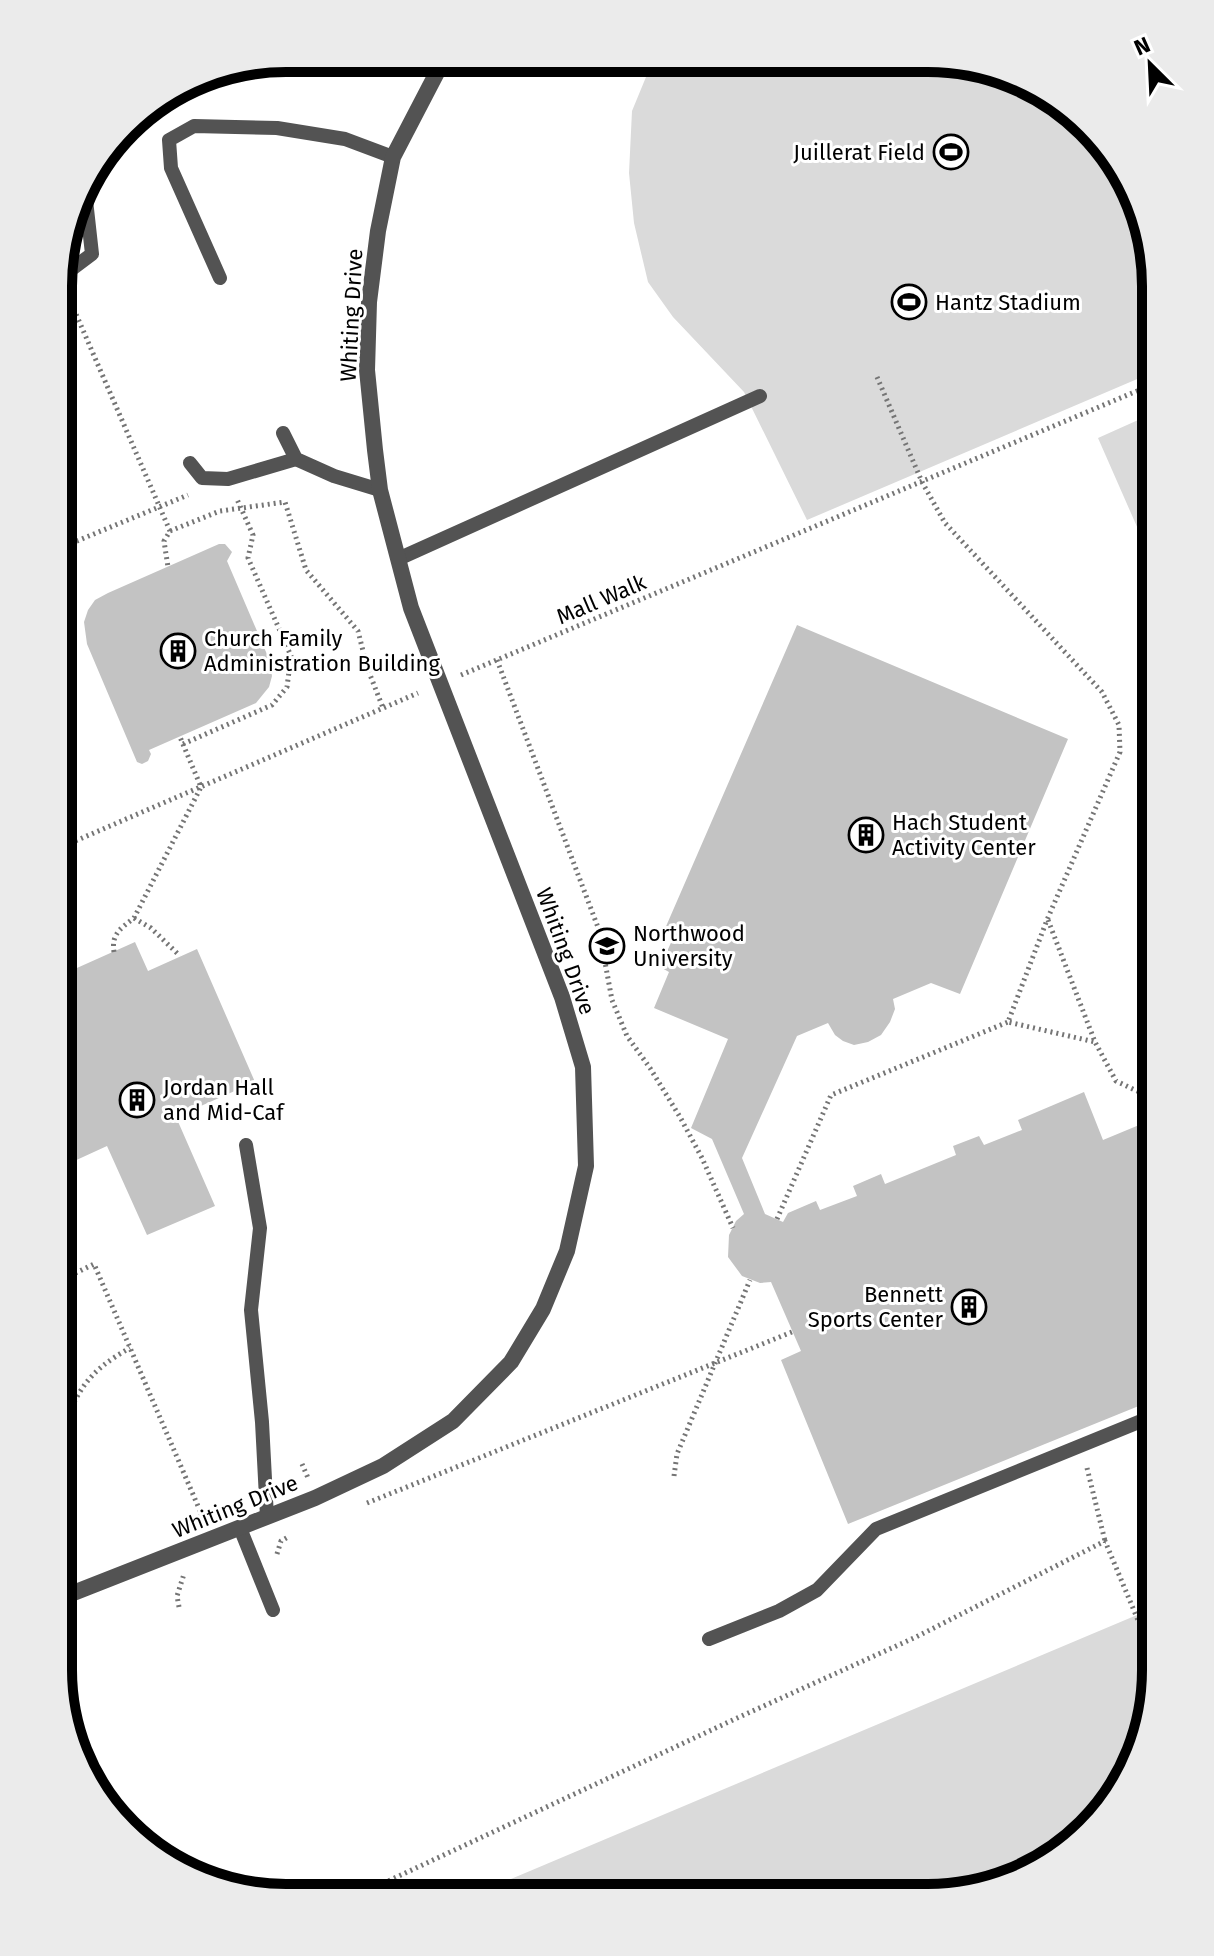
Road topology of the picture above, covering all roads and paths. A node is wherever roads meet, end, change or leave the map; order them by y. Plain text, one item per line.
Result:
1 (437, 72) edge
2 (393, 157) junction
3 (87, 208) edge
4 (73, 268) edge
5 (220, 278) dead end
6 (72, 303) edge
7 (877, 377) dead end
8 (1142, 389) edge
9 (760, 396) dead end
10 (283, 433) dead end
11 (296, 459) junction
12 (190, 463) dead end
13 (228, 479) junction
14 (922, 482) junction
15 (380, 490) junction
16 (158, 506) junction
17 (240, 508) junction
18 (170, 531) junction
19 (72, 543) edge
20 (398, 559) junction
21 (168, 567) dead end
22 (497, 660) junction
23 (440, 684) junction
24 (383, 708) junction
25 (180, 737) dead end
26 (183, 744) junction
27 (201, 787) junction
28 (72, 842) edge
29 (134, 918) junction
30 (1047, 920) junction
31 (114, 952) dead end
32 (180, 956) dead end
33 (1008, 1022) junction
34 (1095, 1042) junction
35 (1142, 1093) edge
36 (246, 1145) dead end
37 (777, 1219) dead end
38 (733, 1228) dead end
39 (72, 1275) edge
40 (750, 1280) dead end
41 (792, 1332) dead end
42 (130, 1348) junction
43 (715, 1364) junction
44 (72, 1405) edge
45 (1142, 1420) edge
46 (1081, 1444) junction
47 (674, 1476) dead end
48 (353, 1509) dead end
49 (267, 1517) junction
50 (240, 1528) junction
51 (292, 1533) dead end
52 (1105, 1541) junction
53 (193, 1546) junction
54 (276, 1569) dead end
55 (72, 1594) edge
56 (179, 1607) dead end
57 (273, 1610) dead end
58 (1142, 1630) edge
59 (709, 1639) dead end
60 (382, 1884) edge

1 - 2 street, Whiting Drive
2 - 5 lane
2 - 15 street, Whiting Drive
3 - 4 lane
6 - 16 path
7 - 14 path
8 - 14 path, Mall Walk
9 - 20 lane
10 - 11 lane
11 - 13 lane
11 - 15 lane
12 - 13 lane
13 - 16 path
13 - 17 path
14 - 22 path, Mall Walk
14 - 30 path
15 - 20 street, Whiting Drive
16 - 18 path
16 - 19 path
17 - 18 path
17 - 24 path
17 - 26 path
18 - 21 path
20 - 23 street, Whiting Drive
22 - 23 path, Mall Walk
22 - 38 path
23 - 24 path, Mall Walk
23 - 49 street, Whiting Drive
24 - 27 path, Mall Walk
25 - 26 path
26 - 27 path
27 - 28 path, Mall Walk
27 - 29 path
29 - 31 path
29 - 32 path
30 - 33 path
30 - 34 path
33 - 34 path
33 - 37 path
34 - 35 path
36 - 49 lane
39 - 42 path
40 - 43 path
41 - 43 path
42 - 44 path
42 - 53 path
43 - 47 path
43 - 48 path
45 - 46 lane
46 - 52 path
46 - 59 lane
49 - 50 street, Whiting Drive
50 - 53 street, Whiting Drive
50 - 57 lane
51 - 54 path
52 - 58 path
52 - 60 path
53 - 55 street, Whiting Drive
53 - 56 path

